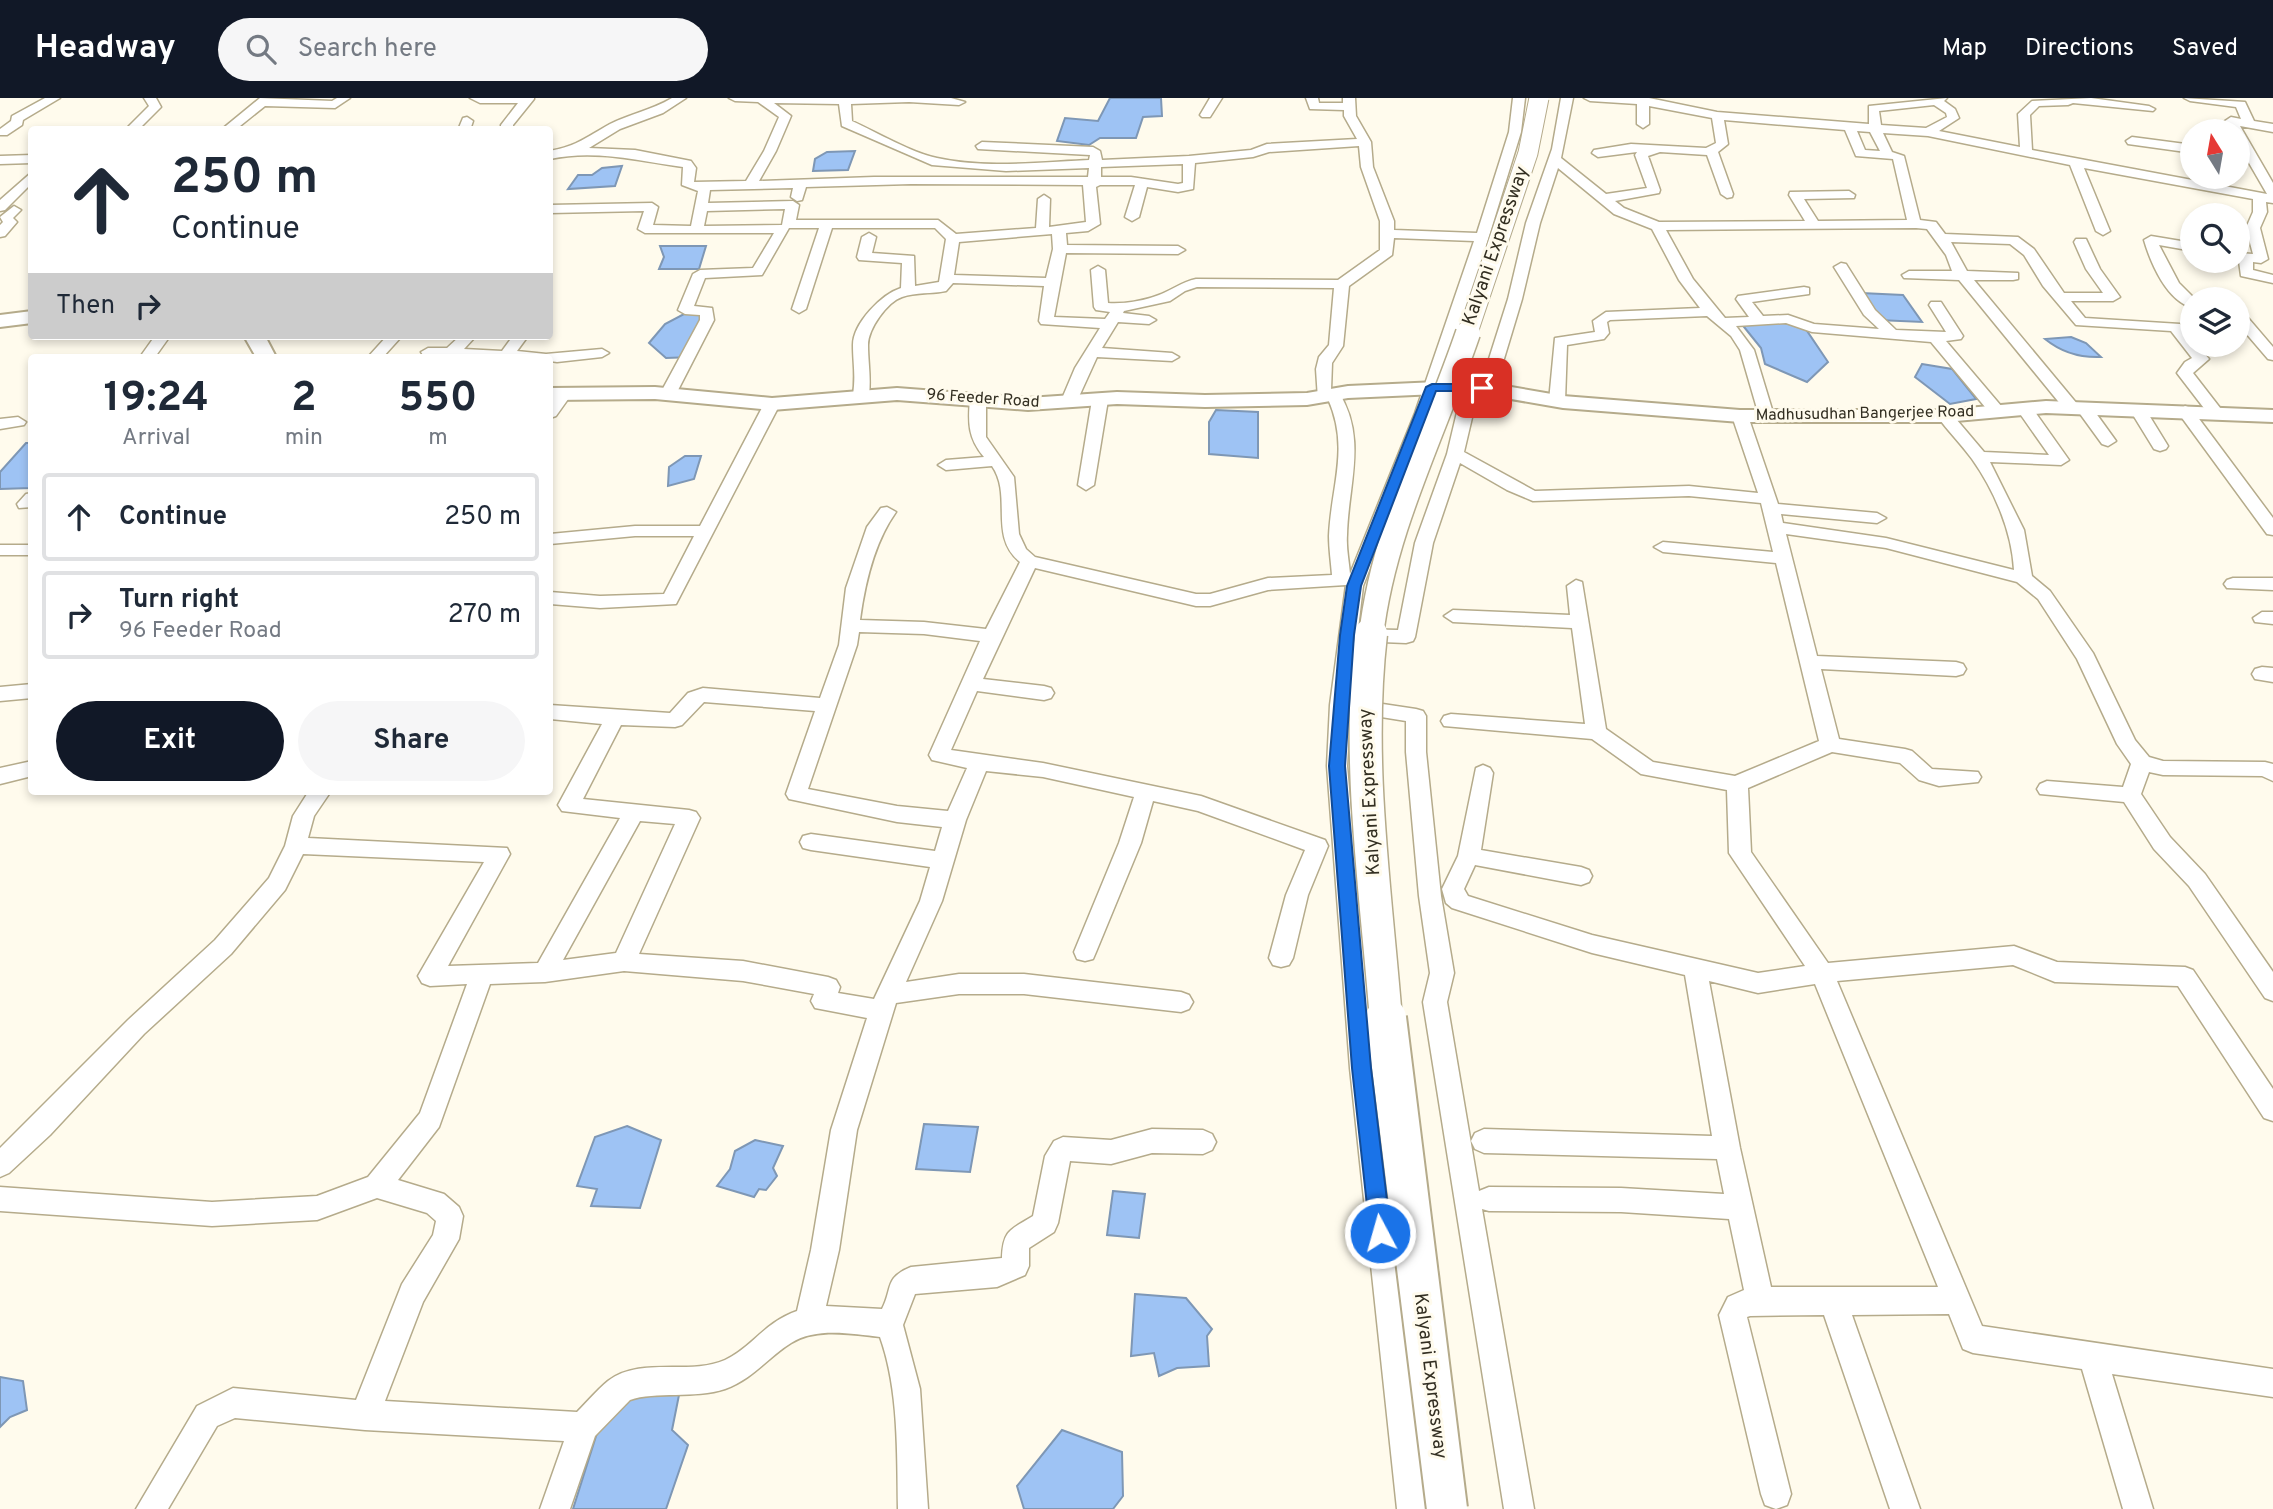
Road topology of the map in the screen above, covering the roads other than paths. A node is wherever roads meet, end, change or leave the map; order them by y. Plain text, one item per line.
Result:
1 (54, 98) edge
2 (150, 98) edge
3 (344, 98) edge
4 (476, 98) edge
5 (528, 98) edge
6 (680, 98) edge
7 (735, 98) edge
8 (1216, 98) edge
9 (1312, 98) edge
10 (1520, 98) edge
11 (1539, 98) edge
12 (1567, 98) edge
13 (1590, 98) edge
14 (1702, 98) edge
15 (1866, 98) edge
16 (2064, 98) edge
17 (2141, 98) edge
18 (2190, 98) edge
19 (879, 99) edge
20 (914, 99) edge
21 (264, 100) edge
22 (762, 100) junction
23 (1643, 100) edge
24 (1906, 100) edge
25 (1939, 100) edge
26 (845, 101) junction
27 (2240, 101) edge
28 (959, 102) dead end
29 (1349, 102) edge
30 (1878, 107) junction
31 (1710, 114) junction
32 (2024, 114) junction
33 (1206, 115) dead end
34 (2043, 115) dead end
35 (0, 117) edge
36 (16, 119) junction
37 (2247, 119) edge
38 (1643, 124) dead end
39 (2250, 124) edge
40 (135, 126) edge
41 (232, 126) edge
42 (509, 126) edge
43 (1850, 127) junction
44 (2273, 128) edge
45 (1875, 129) junction
46 (4, 132) dead end
47 (1928, 132) junction
48 (2132, 141) dead end
49 (1365, 142) junction
50 (982, 146) dead end
51 (1649, 149) junction
52 (1711, 150) junction
53 (572, 151) junction
54 (2026, 152) junction
55 (1598, 153) dead end
56 (553, 154) edge
57 (1888, 155) junction
58 (2180, 157) edge
59 (28, 159) edge
60 (1554, 159) junction
61 (0, 160) edge
62 (1189, 160) junction
63 (2250, 161) edge
64 (2076, 163) junction
65 (1095, 165) junction
66 (2180, 166) edge
67 (28, 181) edge
68 (1094, 181) junction
69 (801, 184) junction
70 (1142, 184) junction
71 (750, 185) junction
72 (702, 187) junction
73 (2250, 189) edge
74 (1727, 194) dead end
75 (1849, 195) dead end
76 (2268, 196) edge
77 (1604, 198) junction
78 (1044, 199) dead end
79 (793, 205) junction
80 (700, 207) junction
81 (5, 209) edge
82 (553, 209) edge
83 (28, 210) edge
84 (1132, 218) dead end
85 (1813, 223) junction
86 (827, 224) junction
87 (1916, 224) junction
88 (1657, 226) junction
89 (697, 230) junction
90 (2103, 231) dead end
91 (1042, 232) junction
92 (0, 233) edge
93 (869, 237) dead end
94 (953, 238) junction
95 (1941, 238) junction
96 (1387, 239) junction
97 (1060, 240) junction
98 (1480, 242) junction
99 (2081, 242) dead end
100 (1175, 245) dead end
101 (2180, 245) edge
102 (2250, 258) edge
103 (1841, 267) dead end
104 (1098, 270) dead end
105 (2246, 273) edge
106 (1909, 275) dead end
107 (2013, 275) dead end
108 (1962, 276) junction
109 (949, 279) junction
110 (2273, 279) edge
111 (1052, 282) junction
112 (1343, 284) junction
113 (908, 291) junction
114 (1804, 291) dead end
115 (2180, 293) edge
116 (2060, 297) junction
117 (1936, 305) dead end
118 (799, 309) dead end
119 (1113, 317) junction
120 (28, 318) edge
121 (1716, 318) junction
122 (1149, 320) dead end
123 (0, 321) edge
124 (1759, 321) junction
125 (2250, 330) edge
126 (1894, 336) junction
127 (1935, 338) junction
128 (391, 340) edge
129 (465, 340) edge
130 (428, 352) dead end
131 (1092, 352) junction
132 (602, 353) dead end
133 (378, 354) edge
134 (451, 354) joint
135 (2273, 356) edge
136 (553, 357) edge
137 (1172, 357) dead end
138 (1432, 387) junction
139 (1471, 387) junction
140 (556, 394) edge
141 (668, 394) junction
142 (861, 394) junction
143 (1328, 395) junction
144 (978, 399) junction
145 (1100, 400) junction
146 (1069, 401) junction
147 (1557, 401) junction
148 (772, 404) junction
149 (2024, 408) junction
150 (2078, 408) junction
151 (1996, 410) junction
152 (2138, 410) junction
153 (2185, 411) junction
154 (2216, 413) junction
155 (2273, 415) edge
156 (1740, 416) junction
157 (1766, 416) junction
158 (1945, 416) junction
159 (18, 422) dead end
160 (0, 424) edge
161 (2108, 441) dead end
162 (2160, 446) dead end
163 (1454, 454) junction
164 (1979, 457) junction
165 (997, 461) junction
166 (946, 465) dead end
167 (1086, 485) dead end
168 (1771, 511) junction
169 (887, 512) dead end
170 (1877, 518) dead end
171 (2273, 530) edge
172 (705, 531) junction
173 (553, 540) edge
174 (1663, 547) dead end
175 (0, 550) edge
176 (28, 550) edge
177 (1783, 558) junction
178 (1030, 561) junction
179 (2023, 578) junction
180 (2233, 584) dead end
181 (2273, 584) edge
182 (1576, 586) dead end
183 (553, 598) edge
184 (1453, 616) dead end
185 (1580, 622) junction
186 (852, 625) junction
187 (1347, 635) junction
188 (992, 636) junction
189 (1809, 662) junction
190 (1956, 669) dead end
191 (972, 684) junction
192 (28, 691) edge
193 (1044, 693) dead end
194 (0, 694) edge
195 (827, 705) junction
196 (1340, 705) junction
197 (553, 712) edge
198 (615, 718) junction
199 (1451, 721) dead end
200 (1597, 733) junction
201 (1830, 744) junction
202 (979, 763) junction
203 (2142, 763) junction
204 (28, 769) edge
205 (2273, 772) edge
206 (1483, 773) dead end
207 (0, 776) edge
208 (1971, 777) dead end
209 (1737, 784) junction
210 (2047, 789) dead end
211 (1146, 791) junction
212 (317, 795) edge
213 (2130, 796) junction
214 (634, 812) junction
215 (956, 820) junction
216 (811, 842) dead end
217 (296, 846) junction
218 (1469, 856) junction
219 (943, 861) junction
220 (1581, 876) dead end
221 (1085, 952) dead end
222 (1281, 958) dead end
223 (624, 962) junction
224 (1696, 971) junction
225 (545, 972) junction
226 (1822, 972) junction
227 (482, 974) junction
228 (2273, 991) edge
229 (885, 1002) junction
230 (1181, 1002) dead end
231 (2273, 1110) edge
232 (1484, 1141) dead end
233 (1203, 1142) dead end
234 (1727, 1149) junction
235 (0, 1165) edge
236 (377, 1186) junction
237 (0, 1199) edge
238 (1489, 1199) dead end
239 (1739, 1207) junction
240 (1763, 1300) junction
241 (1957, 1300) junction
242 (1833, 1302) junction
243 (809, 1321) junction
244 (889, 1324) junction
245 (2093, 1357) junction
246 (2273, 1383) edge
247 (365, 1415) junction
248 (583, 1427) junction
249 (1776, 1494) dead end
250 (151, 1509) edge
251 (555, 1509) edge
252 (913, 1509) edge
253 (1412, 1509) edge
254 (1447, 1509) edge
255 (1519, 1509) edge
256 (1905, 1509) edge
257 (2138, 1509) edge

1 - 36 street
2 - 40 street
3 - 21 street
4 - 5 street
5 - 42 street
6 - 53 street
7 - 22 street
8 - 33 street
9 - 29 street
10 - 98 street, Kalyani Expressway
11 - 254 highway, Kalyani Expressway, bridge
12 - 60 street
13 - 23 street
14 - 31 street
15 - 30 street
16 - 17 street
16 - 32 street
18 - 27 street
19 - 20 street
19 - 26 street
20 - 28 street
21 - 41 street
22 - 26 street
22 - 71 street
23 - 31 street
23 - 38 street
24 - 25 street
24 - 30 street
25 - 47 street
26 - 65 street
27 - 37 street
29 - 49 street
30 - 45 street
31 - 43 street
31 - 52 street
32 - 34 street
32 - 54 street
35 - 36 street
36 - 46 street
39 - 44 street
43 - 45 street
43 - 57 street
45 - 47 street
45 - 57 street
47 - 54 street
48 - 58 street
49 - 62 street
49 - 96 street
50 - 65 street
51 - 52 street
51 - 55 street
51 - 77 street
52 - 74 street
53 - 56 street
53 - 72 street
54 - 64 street
57 - 87 street
59 - 61 street
60 - 77 street
60 - 139 street
62 - 65 street
62 - 70 street
63 - 76 street
64 - 66 street
64 - 90 street
65 - 68 street
67 - 81 street
68 - 69 street
68 - 70 street
68 - 97 street
69 - 71 street
69 - 79 street
70 - 84 street
71 - 72 street
72 - 80 street
73 - 76 street
75 - 85 street
76 - 102 street
77 - 88 street
78 - 91 street
79 - 80 street
79 - 86 street
80 - 89 street
81 - 83 street
81 - 92 street
82 - 89 street
85 - 87 street
85 - 88 street
86 - 94 street
86 - 118 street
87 - 95 street
88 - 121 street
89 - 141 street
91 - 94 street
91 - 97 street
93 - 113 street
94 - 109 street
95 - 108 street
95 - 116 street
96 - 98 street
96 - 112 street
97 - 100 street
97 - 111 street
98 - 138 street, Kalyani Expressway
99 - 116 street
101 - 115 street
103 - 126 street
104 - 119 street
105 - 110 street
106 - 108 street
107 - 108 street
108 - 150 street
109 - 111 street
109 - 113 street
111 - 119 street
112 - 119 street
112 - 143 street
113 - 142 street
114 - 124 street
116 - 154 street
117 - 127 street
119 - 122 street
119 - 131 street
120 - 123 main road
121 - 124 street
121 - 147 street
121 - 157 street
124 - 126 street
125 - 135 street
126 - 127 street
127 - 151 street
128 - 133 street
129 - 134 street
130 - 134 street
131 - 137 street
131 - 146 street
132 - 136 street
138 - 139 main road, 96 Feeder Road
138 - 143 main road, 96 Feeder Road
138 - 187 street, Kalyani Expressway
139 - 147 main road, Madhusudhan Bangerjee Road
139 - 163 street
140 - 141 main road, 96 Feeder Road
141 - 148 main road, 96 Feeder Road
142 - 144 main road, 96 Feeder Road
142 - 148 main road, 96 Feeder Road
143 - 145 main road, 96 Feeder Road
143 - 178 street
144 - 146 main road, 96 Feeder Road
144 - 165 street
145 - 146 main road, 96 Feeder Road
145 - 167 street
147 - 156 main road, Madhusudhan Bangerjee Road
148 - 172 street
149 - 150 main road, Madhusudhan Bangerjee Road
149 - 151 main road, Madhusudhan Bangerjee Road
149 - 164 street
150 - 152 main road, Madhusudhan Bangerjee Road
150 - 161 street
151 - 158 main road, Madhusudhan Bangerjee Road
152 - 153 main road, Madhusudhan Bangerjee Road
152 - 162 street
153 - 154 main road, Madhusudhan Bangerjee Road
153 - 171 street
154 - 155 main road, Madhusudhan Bangerjee Road
156 - 157 main road, Madhusudhan Bangerjee Road
156 - 168 street
157 - 158 main road, Madhusudhan Bangerjee Road
158 - 164 street
159 - 160 street
163 - 168 street
163 - 187 street
164 - 179 street
165 - 166 street
165 - 178 street
168 - 170 street
168 - 177 street
168 - 179 street
169 - 186 street
172 - 173 street
172 - 183 street
174 - 177 street
175 - 176 street
177 - 189 street
178 - 188 street
179 - 203 street
180 - 181 street
182 - 185 street
184 - 185 street
185 - 200 street
186 - 188 street
186 - 195 street
187 - 196 street, Kalyani Expressway
188 - 191 street
189 - 190 street
189 - 201 street
191 - 193 street
191 - 202 street
192 - 194 street
195 - 198 street
195 - 215 street
196 - 253 street, Kalyani Expressway
196 - 255 street
197 - 198 street
198 - 214 street
199 - 200 street
200 - 209 street
201 - 208 street
201 - 209 street
202 - 211 street
202 - 215 street
203 - 205 street
203 - 213 street
204 - 207 street
206 - 218 street
209 - 226 street
210 - 213 street
211 - 221 street
211 - 222 street
212 - 217 street
213 - 228 street
214 - 223 street
214 - 225 street
215 - 219 street
216 - 219 street
217 - 227 street
217 - 235 street
218 - 220 street
218 - 224 street
219 - 229 street
223 - 225 street
223 - 229 street
224 - 226 street
224 - 234 street
225 - 227 street
226 - 231 street
226 - 241 street
227 - 236 street
229 - 230 street
229 - 243 street
232 - 234 street
233 - 244 street
234 - 239 street
236 - 237 street
236 - 247 street
238 - 239 street
239 - 240 street
240 - 242 street
240 - 249 street
241 - 242 street
241 - 245 street
242 - 256 street
243 - 244 street
243 - 248 street
244 - 252 street
245 - 246 street
245 - 257 street
247 - 248 street
247 - 250 street
248 - 251 street

